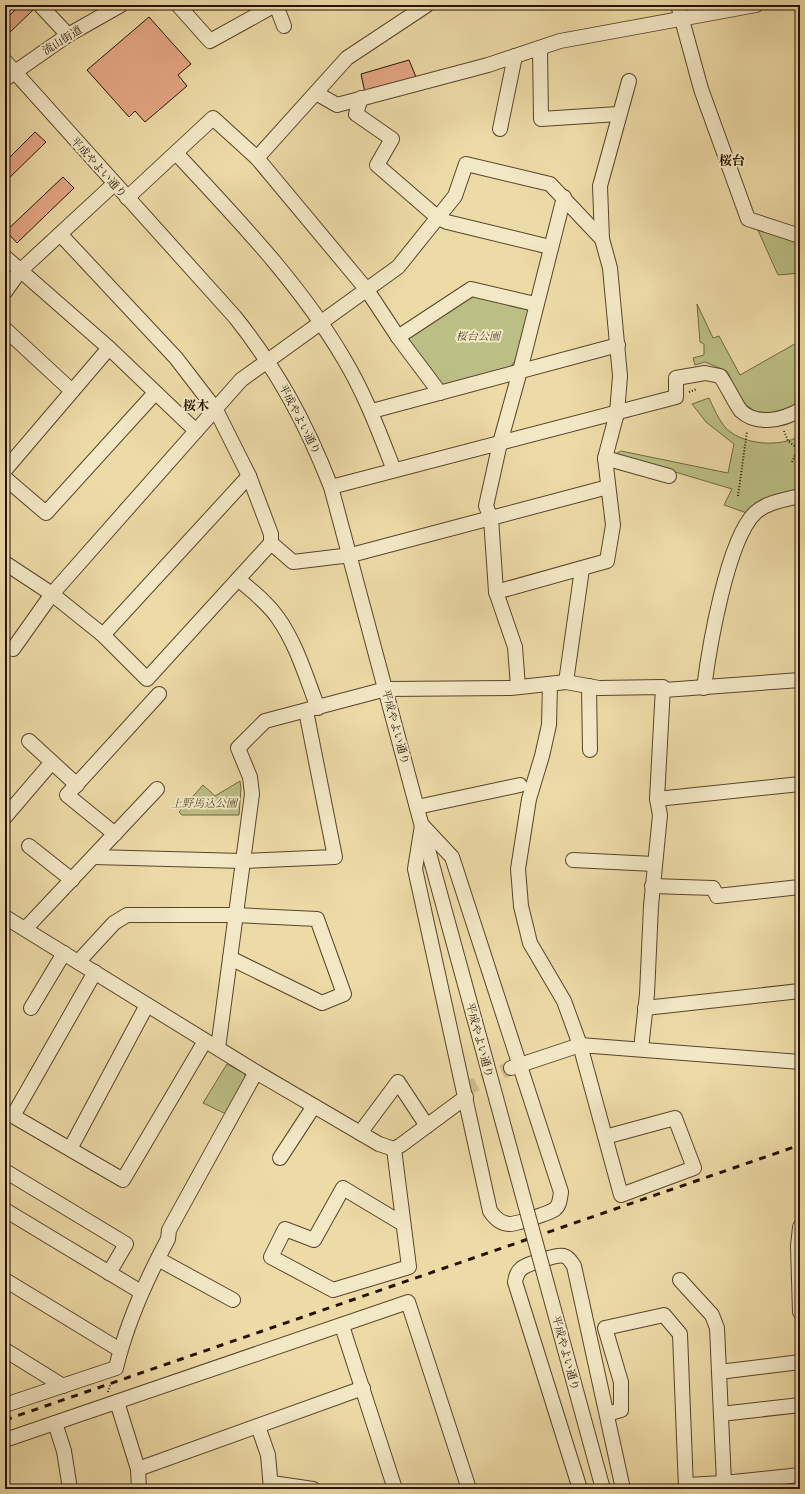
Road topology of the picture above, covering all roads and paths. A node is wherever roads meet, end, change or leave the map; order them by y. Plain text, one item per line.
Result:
1 (40, 5) edge
2 (121, 5) edge
3 (178, 5) edge
4 (276, 5) edge
5 (427, 5) edge
6 (756, 5) edge
7 (679, 11) edge
8 (284, 26) dead end
9 (68, 35) junction
10 (540, 48) junction
11 (515, 56) junction
12 (8, 70) edge
13 (629, 81) dead end
14 (316, 93) junction
15 (361, 98) junction
16 (618, 114) junction
17 (500, 129) dead end
18 (176, 153) junction
19 (257, 158) junction
20 (114, 184) junction
21 (564, 197) junction
22 (127, 198) junction
23 (437, 217) junction
24 (60, 234) junction
25 (800, 236) edge
26 (602, 239) junction
27 (550, 247) junction
28 (5, 257) edge
29 (20, 271) junction
30 (367, 290) junction
31 (5, 292) edge
32 (535, 304) junction
33 (321, 322) junction
34 (5, 330) edge
35 (398, 337) junction
36 (618, 345) junction
37 (109, 348) junction
38 (268, 360) junction
39 (520, 371) junction
40 (72, 391) junction
41 (154, 393) junction
42 (440, 393) junction
43 (216, 410) junction
44 (800, 410) edge
45 (372, 412) junction
46 (617, 413) junction
47 (196, 431) junction
48 (747, 431) dead end
49 (784, 431) dead end
50 (500, 443) junction
51 (799, 450) edge
52 (605, 458) junction
53 (792, 462) dead end
54 (5, 470) edge
55 (394, 470) junction
56 (249, 476) junction
57 (669, 476) dead end
58 (5, 478) edge
59 (332, 487) junction
60 (608, 487) junction
61 (738, 496) dead end
62 (800, 496) edge
63 (491, 518) junction
64 (271, 543) junction
65 (351, 555) junction
66 (5, 562) edge
67 (582, 569) junction
68 (238, 579) junction
69 (496, 592) junction
70 (52, 594) junction
71 (103, 635) junction
72 (13, 649) dead end
73 (800, 680) edge
74 (566, 682) junction
75 (550, 684) junction
76 (589, 686) junction
77 (518, 687) junction
78 (704, 688) junction
79 (386, 689) junction
80 (664, 690) junction
81 (159, 694) dead end
82 (312, 710) junction
83 (29, 741) dead end
84 (590, 750) dead end
85 (52, 762) junction
86 (800, 784) edge
87 (77, 785) junction
88 (520, 785) dead end
89 (157, 789) dead end
90 (657, 799) junction
91 (417, 807) junction
92 (5, 817) edge
93 (422, 825) junction
94 (115, 834) junction
95 (29, 846) dead end
96 (94, 857) junction
97 (574, 860) dead end
98 (243, 861) junction
99 (654, 864) junction
100 (72, 880) junction
101 (652, 886) junction
102 (800, 887) edge
103 (236, 915) junction
104 (5, 917) edge
105 (26, 928) junction
106 (64, 953) junction
107 (230, 958) junction
108 (78, 962) junction
109 (95, 972) junction
110 (800, 991) edge
111 (147, 1005) junction
112 (31, 1008) dead end
113 (645, 1008) junction
114 (206, 1041) junction
115 (580, 1045) junction
116 (218, 1048) junction
117 (641, 1048) junction
118 (800, 1062) edge
119 (514, 1067) junction
120 (256, 1072) junction
121 (466, 1097) junction
122 (314, 1106) junction
123 (428, 1126) junction
124 (360, 1132) junction
125 (605, 1137) junction
126 (70, 1149) junction
127 (394, 1149) junction
128 (280, 1158) dead end
129 (5, 1171) edge
130 (5, 1210) edge
131 (403, 1224) junction
132 (800, 1227) edge
133 (799, 1246) edge
134 (158, 1259) junction
135 (109, 1273) junction
136 (5, 1280) edge
137 (680, 1280) dead end
138 (141, 1292) junction
139 (234, 1300) dead end
140 (800, 1307) edge
141 (342, 1326) junction
142 (5, 1350) edge
143 (120, 1350) junction
144 (800, 1362) edge
145 (116, 1368) junction
146 (719, 1372) junction
147 (63, 1386) junction
148 (363, 1388) junction
149 (111, 1404) junction
150 (5, 1405) edge
151 (800, 1405) edge
152 (607, 1414) junction
153 (721, 1414) junction
154 (55, 1423) junction
155 (258, 1426) junction
156 (5, 1440) edge
157 (138, 1469) junction
158 (800, 1475) edge
159 (724, 1483) junction
160 (271, 1486) edge
161 (686, 1487) edge
162 (578, 1488) edge
163 (70, 1489) edge
164 (139, 1489) edge
165 (313, 1489) edge
166 (395, 1489) edge
167 (469, 1489) edge
168 (603, 1489) edge
169 (623, 1489) edge

1 - 9 street
2 - 9 street, 流山街道
3 - 4 street
4 - 8 street
5 - 14 street
6 - 7 street
7 - 10 street
7 - 25 street
9 - 12 street, 流山街道
10 - 11 street
10 - 16 street
11 - 15 street
11 - 17 street
12 - 20 street, 平成やよい通り
13 - 16 street
14 - 15 street
14 - 19 street
15 - 23 street
16 - 26 street
18 - 19 street
18 - 22 street
18 - 33 street
19 - 30 street
20 - 22 street, 平成やよい通り
20 - 24 street
21 - 23 street
21 - 26 street
21 - 27 street
22 - 38 street, 平成やよい通り
23 - 27 street
23 - 30 street
24 - 29 street
24 - 43 street
26 - 36 street
27 - 32 street
28 - 29 street
29 - 31 street
29 - 37 street
30 - 33 street
30 - 35 street
32 - 35 street
32 - 39 street
33 - 38 street
33 - 45 street
34 - 40 street
35 - 42 street
36 - 39 street
36 - 46 street
37 - 40 street
37 - 41 street
38 - 43 street
38 - 59 street, 平成やよい通り
39 - 42 street
39 - 50 street
40 - 54 street
41 - 47 street
41 - 58 street
42 - 45 street
43 - 47 street
43 - 56 street
44 - 46 street
45 - 55 street
46 - 50 street
46 - 52 street
47 - 70 street
48 - 61 path
49 - 51 path
50 - 55 street
50 - 63 street
51 - 53 path
52 - 57 street
52 - 60 street
55 - 59 street
56 - 64 street
56 - 71 street
59 - 65 street, 平成やよい通り
60 - 63 street
60 - 67 street
62 - 78 street
63 - 65 street
63 - 69 street
64 - 65 street
64 - 68 street
65 - 79 street, 平成やよい通り
66 - 70 street
67 - 69 street
67 - 74 street
68 - 71 street
68 - 82 street
69 - 77 street
70 - 71 street
70 - 72 street
73 - 78 street
74 - 75 street
74 - 76 street
75 - 77 street
75 - 115 street
76 - 80 street
76 - 84 street
77 - 79 street
78 - 80 street
79 - 82 street
79 - 91 street, 平成やよい通り
80 - 90 street
81 - 87 street
82 - 98 street
82 - 98 street
83 - 85 street
85 - 87 street
85 - 92 street
86 - 90 street
87 - 94 street
88 - 91 street
89 - 94 street
90 - 99 street
91 - 93 street, 平成やよい通り
93 - 119 street
93 - 121 street
93 - 168 street, 平成やよい通り, bridge
94 - 96 street
95 - 100 street
96 - 98 street
96 - 100 street
97 - 99 street
98 - 103 street
99 - 101 street
100 - 105 street
101 - 102 street
101 - 113 street
103 - 107 street
103 - 107 street
103 - 108 street
104 - 105 street
105 - 106 street
106 - 108 street
106 - 112 street
107 - 116 street
108 - 109 street
109 - 111 street
109 - 126 street
110 - 113 street
111 - 114 street
111 - 126 street
113 - 117 street
114 - 116 street
114 - 126 street
115 - 117 street
115 - 119 street
115 - 125 street
116 - 120 street
117 - 118 street
119 - 121 street
120 - 122 street
120 - 134 street
121 - 123 street
122 - 124 street
122 - 128 street
123 - 124 street
123 - 127 street
124 - 127 street
125 - 125 street
127 - 131 street
129 - 135 street
130 - 135 street
131 - 131 street
132 - 133 street
133 - 140 street
134 - 138 street
134 - 139 street
135 - 138 street
136 - 143 street
137 - 146 street
138 - 143 street
141 - 148 street
141 - 149 street
141 - 167 street
142 - 147 street
143 - 145 street
144 - 146 street
145 - 147 street
145 - 149 path
146 - 153 street
147 - 150 street
148 - 155 street
148 - 166 street
149 - 154 street
149 - 157 street
151 - 153 street
152 - 161 street
152 - 162 street
152 - 169 street
153 - 159 street
154 - 156 street
154 - 163 street
155 - 157 street
155 - 160 street
157 - 164 street
158 - 159 street
159 - 161 street
160 - 165 street

